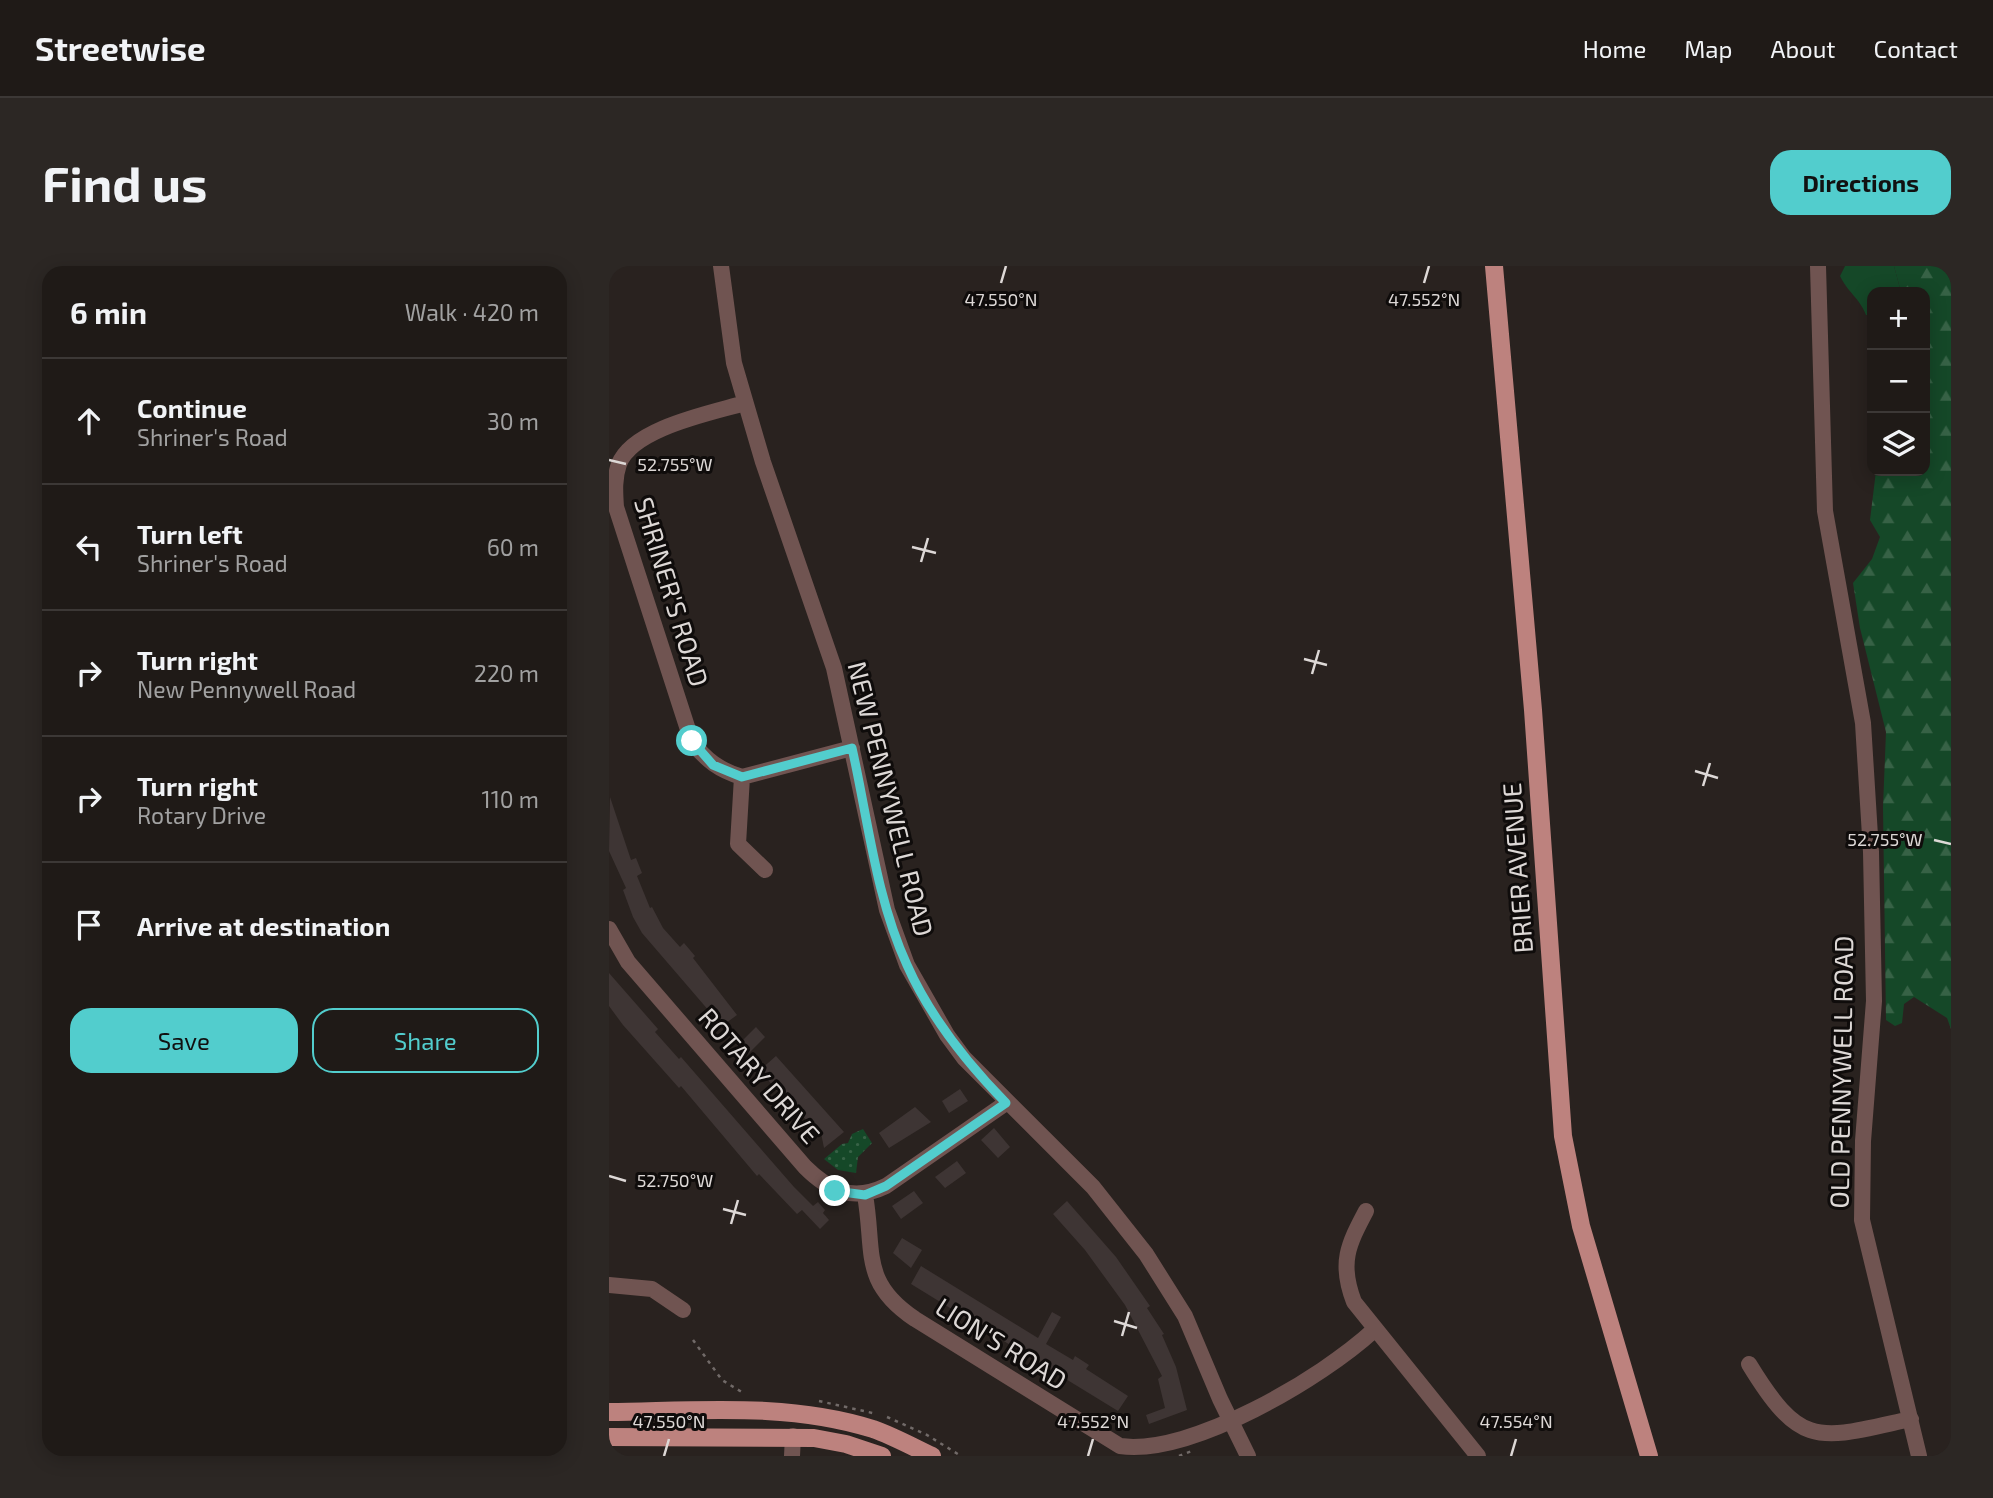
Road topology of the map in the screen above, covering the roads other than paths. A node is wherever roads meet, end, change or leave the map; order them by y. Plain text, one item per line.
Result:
1 (720, 266) edge
2 (1495, 266) edge
3 (1818, 266) edge
4 (745, 403) junction
5 (852, 748) junction
6 (742, 777) junction
7 (765, 870) dead end
8 (609, 929) edge
9 (1006, 1103) junction
10 (865, 1195) junction
11 (1366, 1211) dead end
12 (609, 1284) edge
13 (683, 1310) dead end
14 (1374, 1330) junction
15 (1749, 1364) dead end
16 (609, 1412) edge
17 (795, 1413) junction
18 (1911, 1419) junction
19 (1231, 1423) junction
20 (793, 1436) junction
21 (609, 1437) edge
22 (1117, 1451) edge
23 (792, 1456) edge
24 (882, 1456) edge
25 (932, 1456) edge
26 (1248, 1456) edge
27 (1478, 1456) edge
28 (1649, 1456) edge
29 (1919, 1456) edge

1 - 4 street, NEW PENNYWELL ROAD
2 - 28 main road, BRIER AVENUE
3 - 18 street, OLD PENNYWELL ROAD
4 - 5 street, NEW PENNYWELL ROAD
4 - 6 street, SHRINER'S ROAD
5 - 6 street
5 - 9 street, NEW PENNYWELL ROAD
6 - 7 street
8 - 10 street, ROTARY DRIVE
9 - 10 street
9 - 19 street, NEW PENNYWELL ROAD
10 - 22 street, LION'S ROAD
11 - 14 street
12 - 13 street
14 - 19 street, LION'S ROAD
14 - 27 street
15 - 18 street
16 - 17 main road
17 - 20 main road
17 - 25 main road
18 - 29 street, OLD PENNYWELL ROAD
19 - 22 street, LION'S ROAD
19 - 26 street, NEW PENNYWELL ROAD
20 - 21 main road
20 - 23 street
20 - 24 main road

